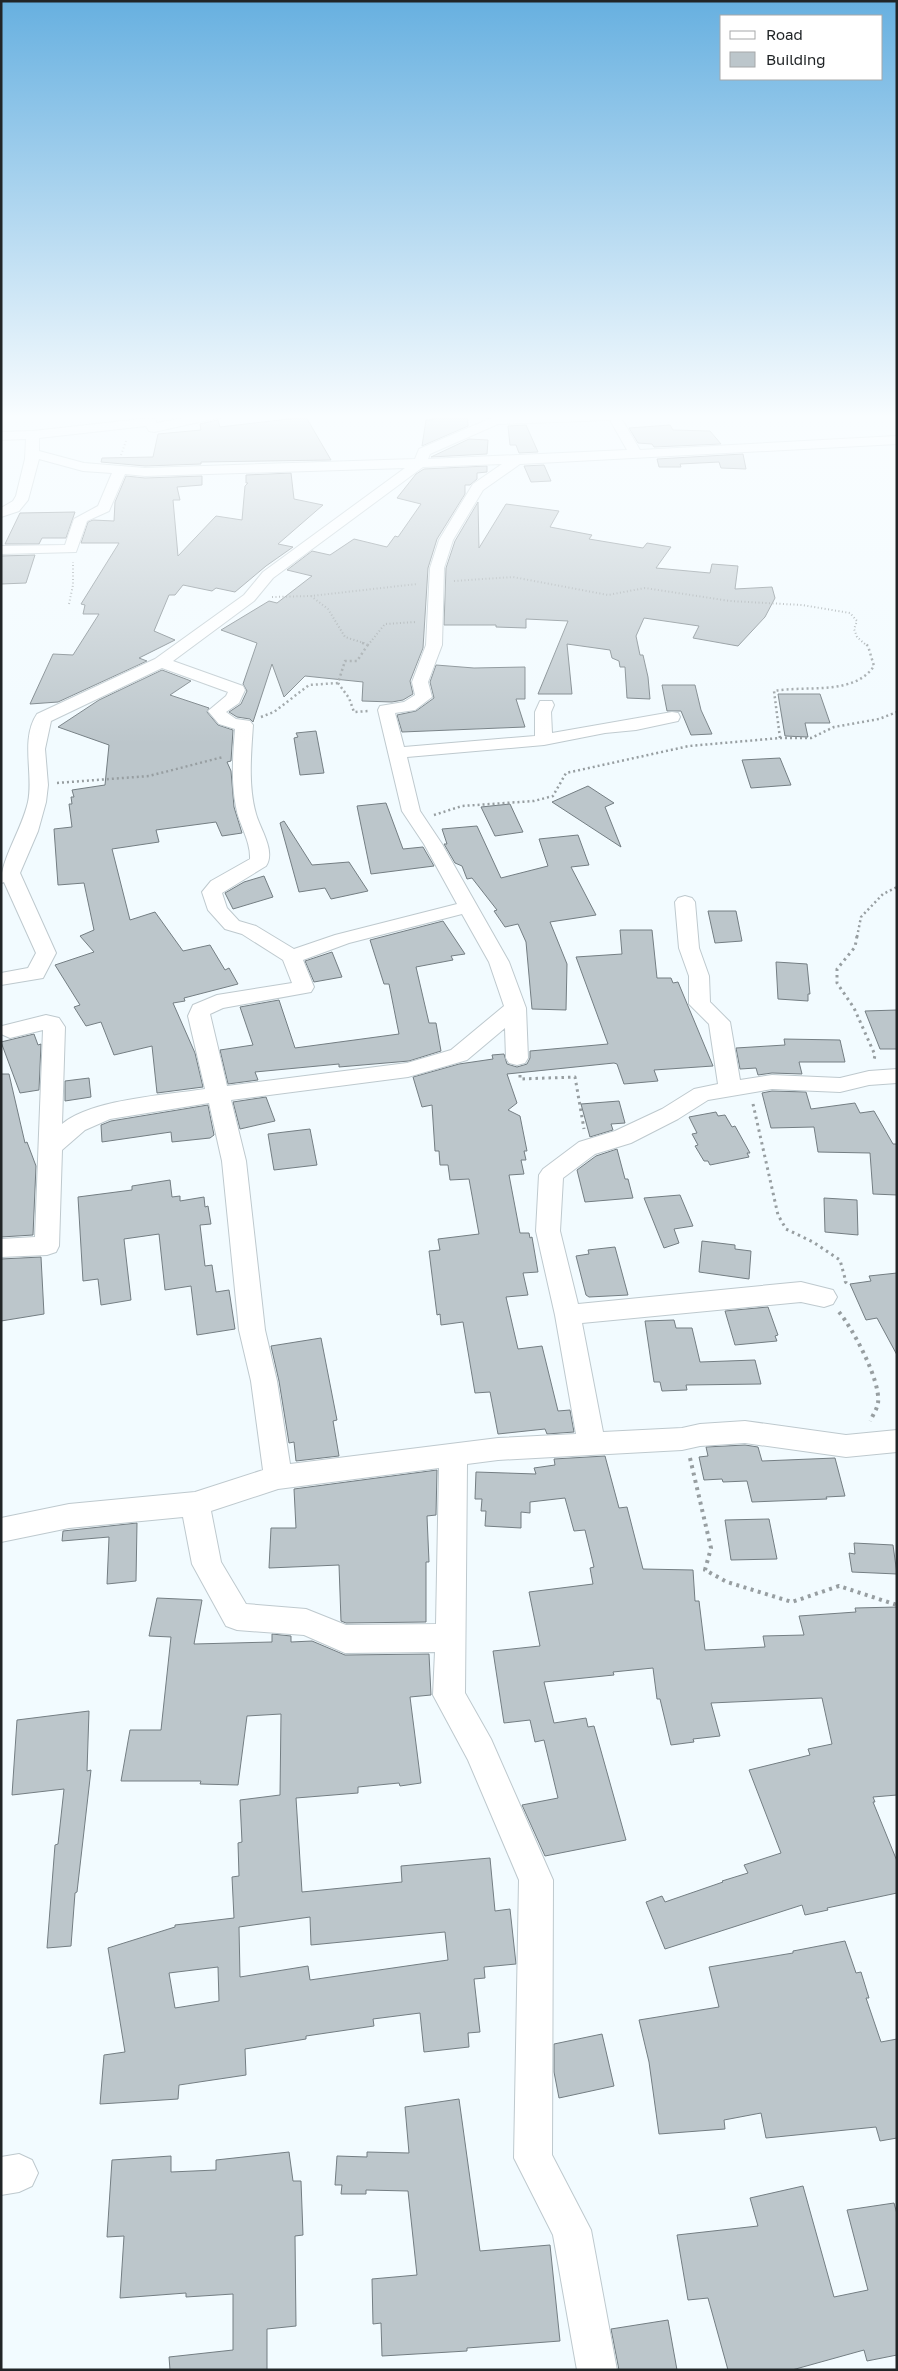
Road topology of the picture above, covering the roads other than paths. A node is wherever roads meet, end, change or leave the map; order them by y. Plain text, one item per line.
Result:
1 (79, 524) edge
2 (338, 524) edge
3 (456, 524) edge
4 (1, 550) edge
5 (161, 662) junction
6 (546, 705) dead end
7 (672, 717) dead end
8 (544, 740) junction
9 (397, 753) junction
10 (5, 875) edge
11 (685, 902) dead end
12 (467, 907) junction
13 (292, 957) junction
14 (1, 979) edge
15 (515, 1008) junction
16 (4, 1028) edge
17 (517, 1058) road end
18 (897, 1076) edge
19 (739, 1088) junction
20 (219, 1094) junction
21 (51, 1147) junction
22 (1, 1248) edge
23 (824, 1296) road end
24 (568, 1315) junction
25 (897, 1442) edge
26 (591, 1443) junction
27 (453, 1454) junction
28 (278, 1477) junction
29 (196, 1504) junction
30 (1, 1530) edge
31 (451, 1638) junction
32 (597, 2370) edge

1 - 4 street
2 - 5 street
3 - 9 street
5 - 10 street
5 - 13 street
6 - 8 street
7 - 8 street
8 - 9 street
9 - 12 street
10 - 14 street
11 - 19 street
12 - 13 street
12 - 15 street
13 - 20 street
15 - 17 street
15 - 20 street
16 - 21 street
18 - 19 street
19 - 24 street
20 - 21 street
20 - 28 street
21 - 22 street
23 - 24 street
24 - 26 street
25 - 26 street
26 - 27 street
27 - 28 street
27 - 31 street
28 - 29 street
29 - 30 street
29 - 31 street
31 - 32 street

